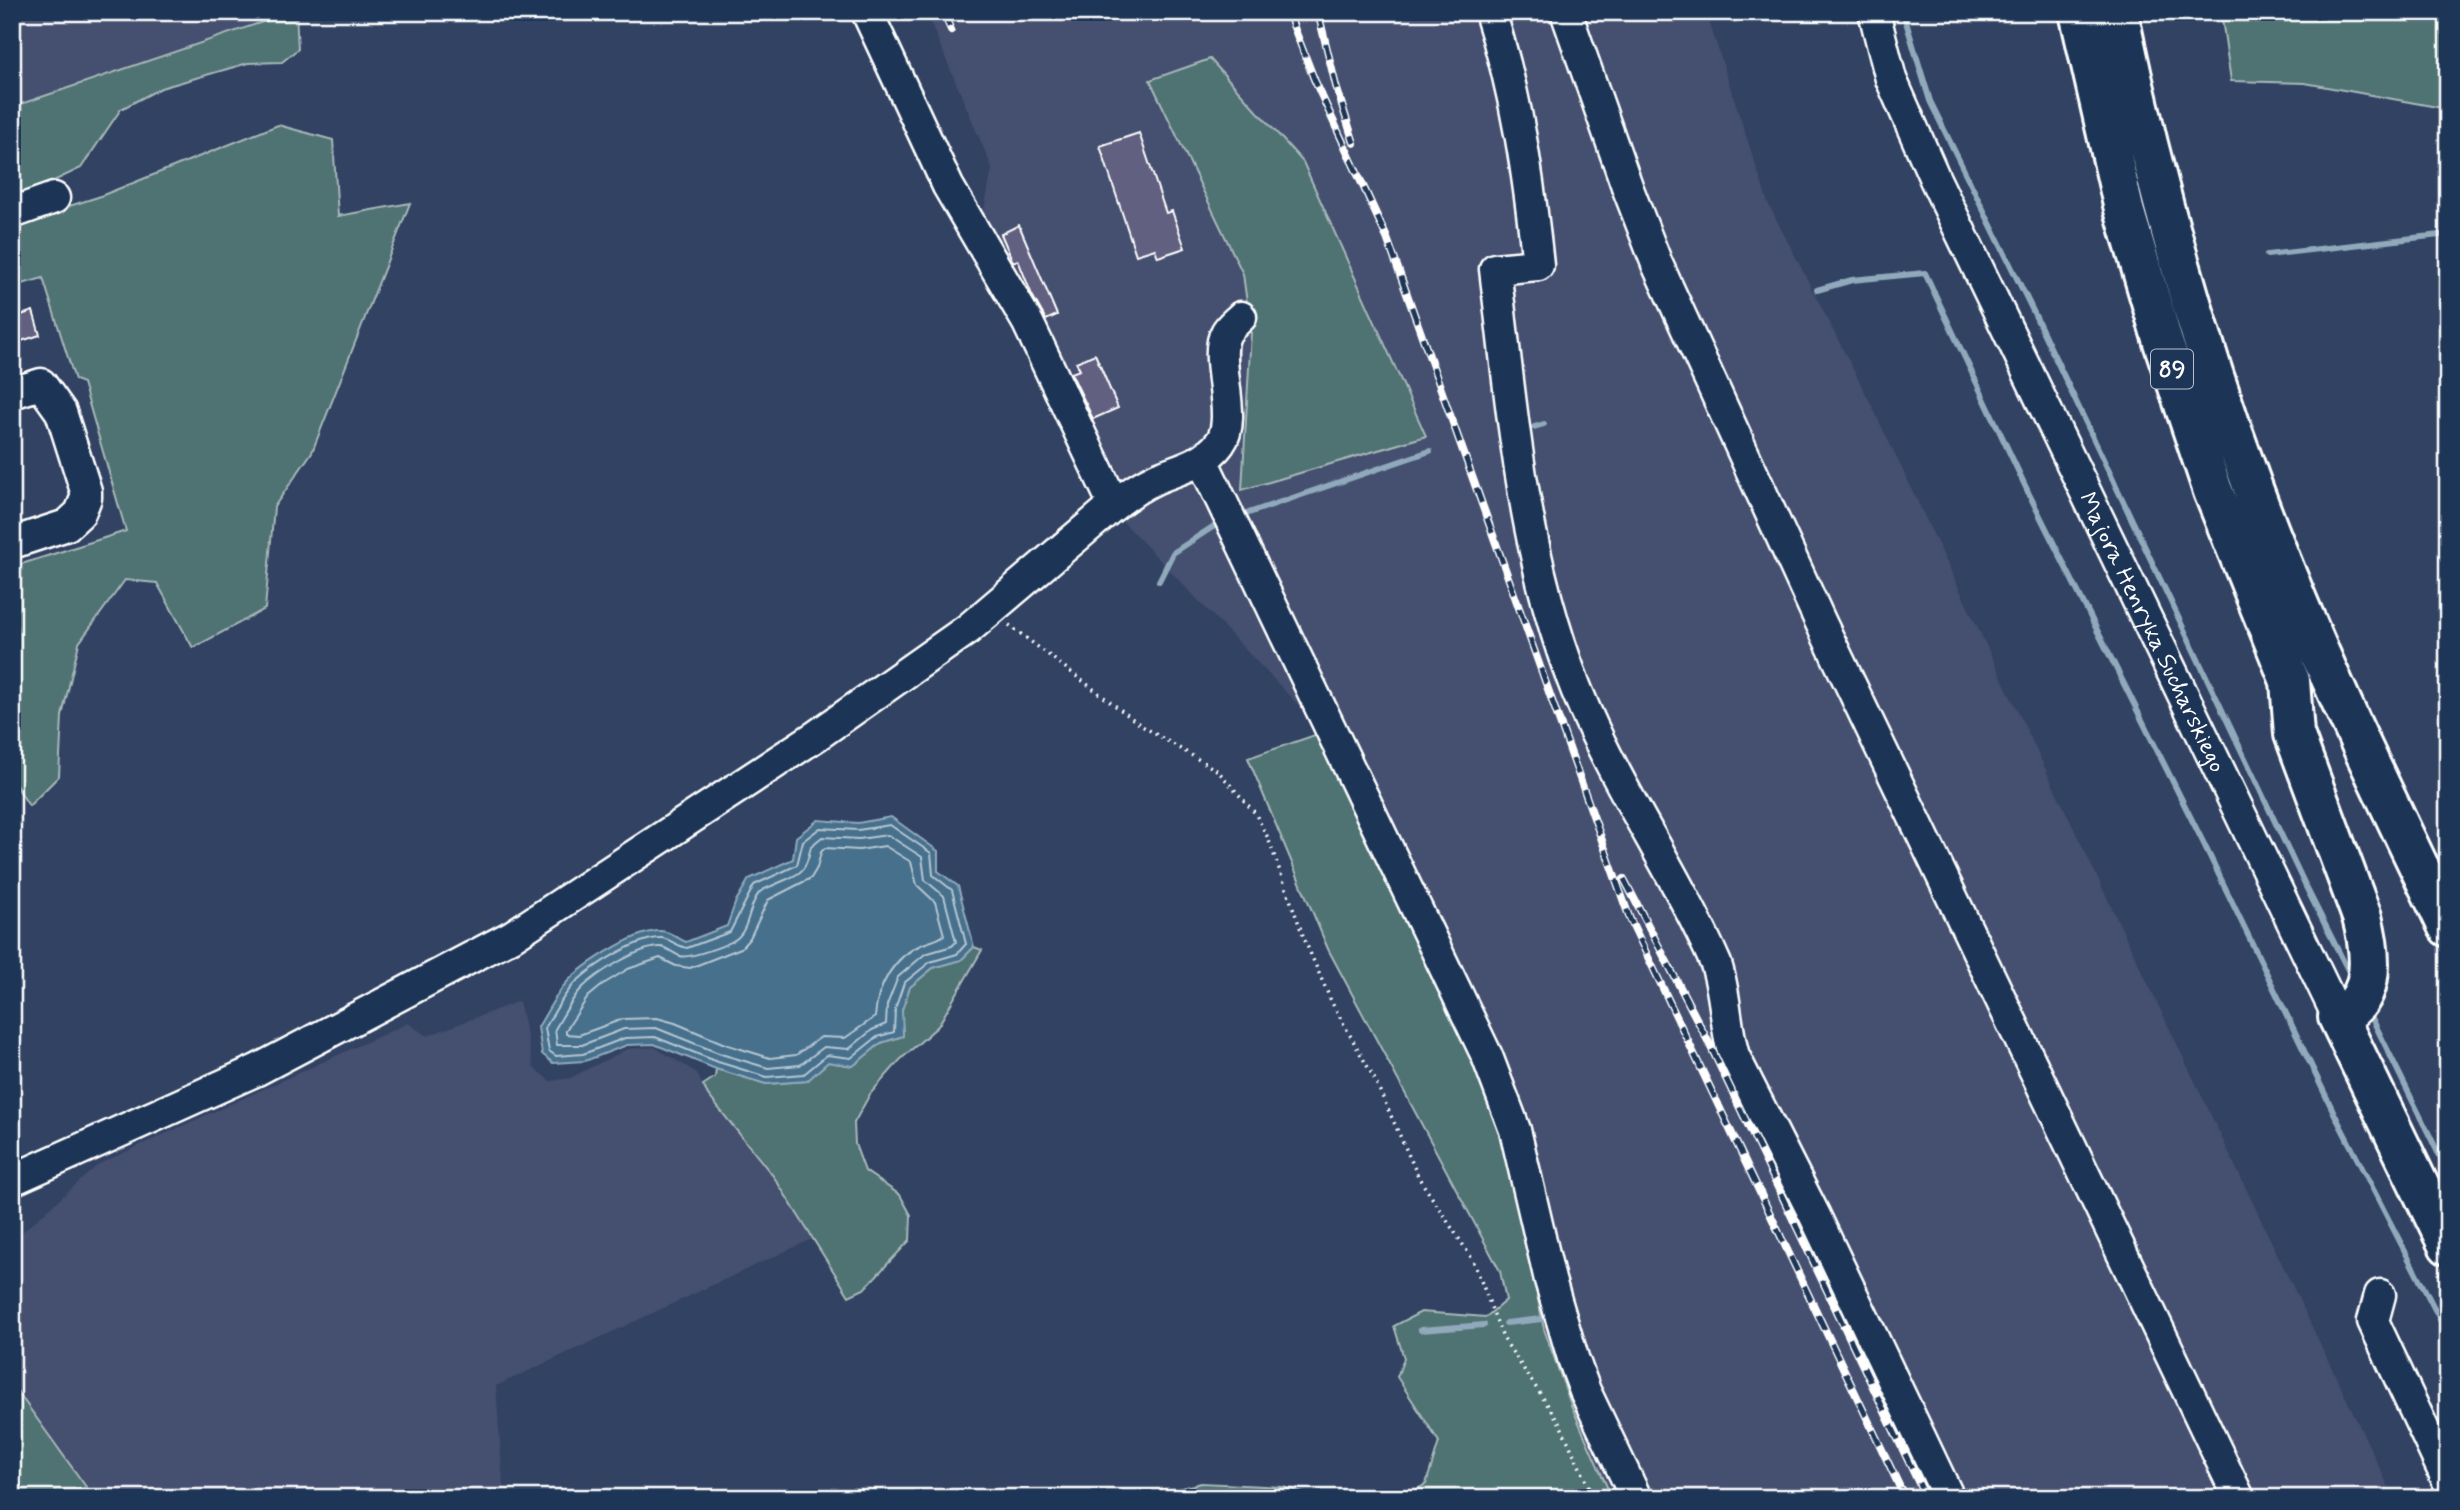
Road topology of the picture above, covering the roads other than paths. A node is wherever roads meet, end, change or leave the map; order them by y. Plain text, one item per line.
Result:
1 (867, 12) edge
2 (1490, 12) edge
3 (1566, 12) edge
4 (1874, 12) edge
5 (2079, 12) edge
6 (2118, 12) edge
7 (54, 198) dead end
8 (12, 213) edge
9 (1241, 317) dead end
10 (12, 393) edge
11 (1202, 460) junction
12 (1114, 505) junction
13 (12, 543) edge
14 (2448, 927) edge
15 (2338, 1017) junction
16 (12, 1180) edge
17 (2448, 1245) edge
18 (2380, 1295) dead end
19 (2448, 1481) edge
20 (1636, 1498) edge
21 (1949, 1498) edge
22 (2239, 1498) edge

1 - 12 street
2 - 21 street
3 - 22 street
4 - 15 street, Majora Henryka Sucharskiego
5 - 15 highway, 89
6 - 14 highway, 89
7 - 8 street
9 - 11 street
10 - 13 street
11 - 12 street
11 - 20 street
12 - 16 street
15 - 17 highway, Majora Henryka Sucharskiego
18 - 19 street

